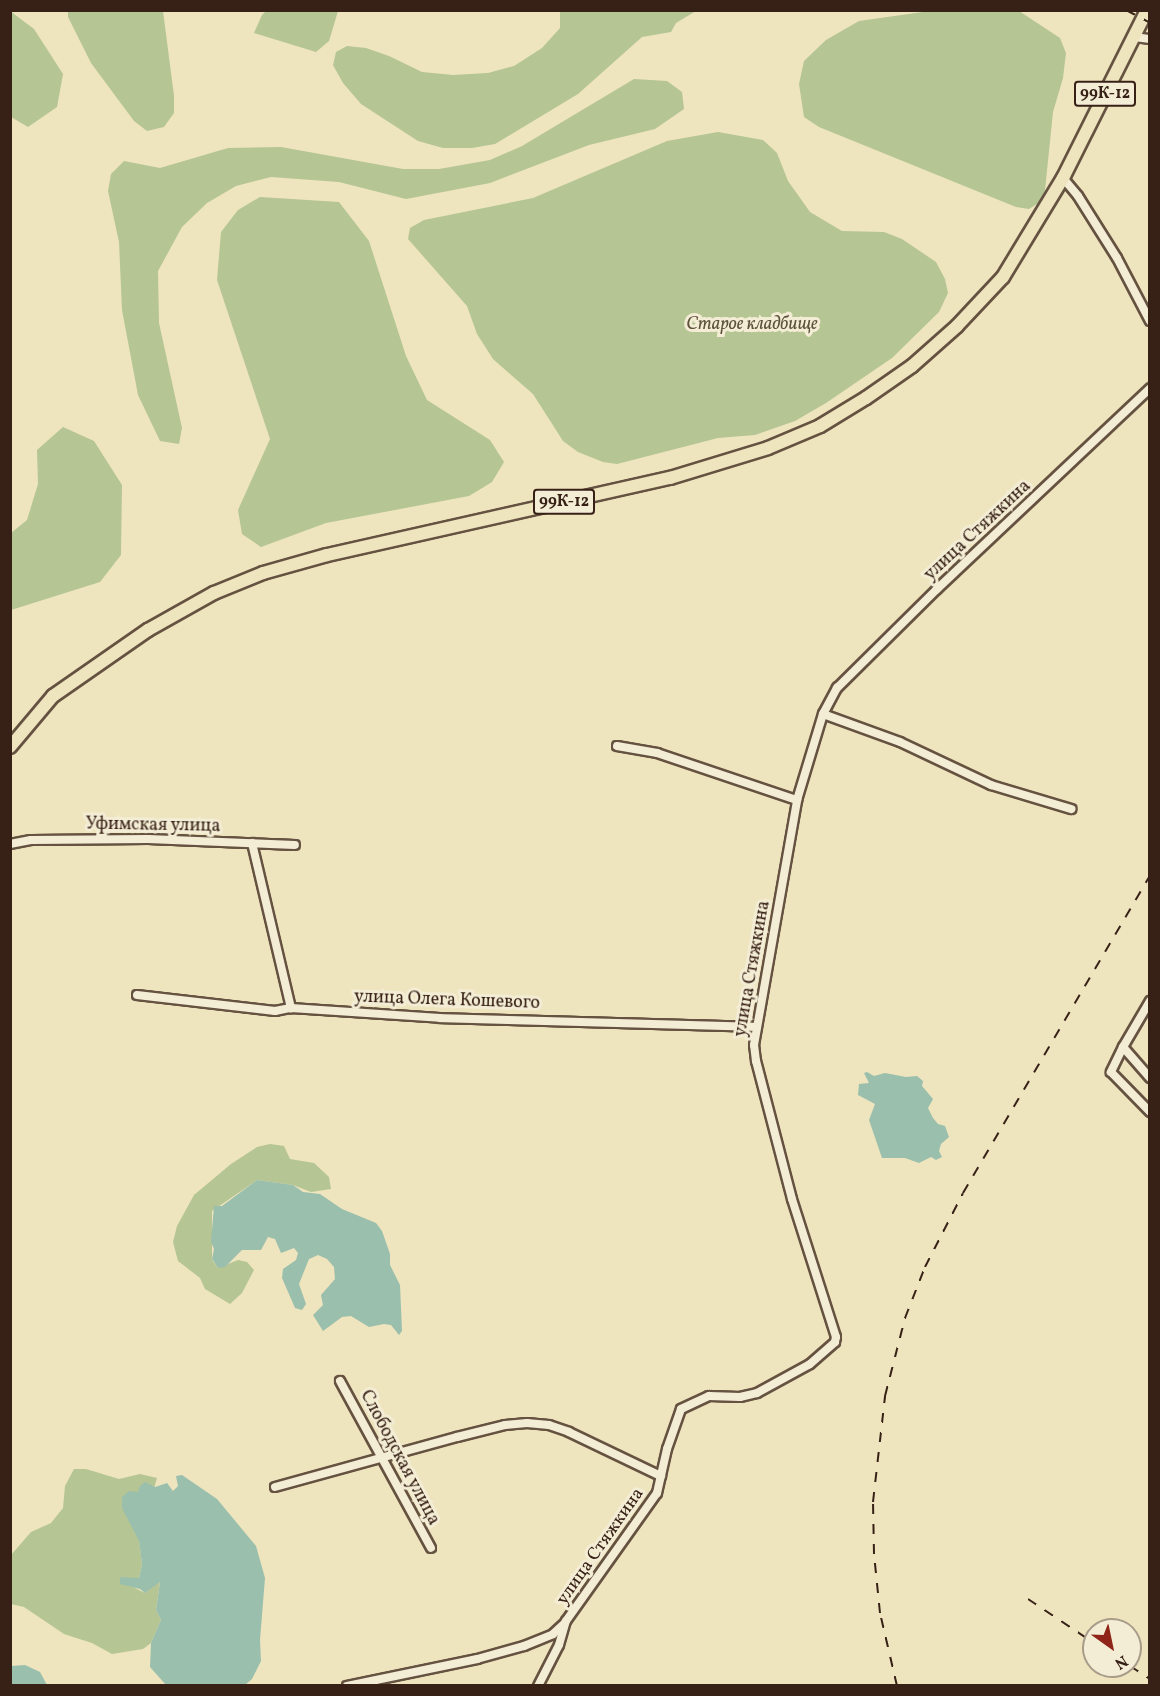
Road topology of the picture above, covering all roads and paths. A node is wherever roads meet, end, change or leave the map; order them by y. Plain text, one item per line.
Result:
1 (1147, 10) edge
2 (1135, 37) junction
3 (1149, 39) edge
4 (1062, 178) junction
5 (1149, 321) edge
6 (1149, 388) edge
7 (823, 714) junction
8 (616, 746) dead end
9 (10, 747) edge
10 (797, 800) junction
11 (1071, 809) dead end
12 (252, 843) junction
13 (10, 844) edge
14 (295, 845) dead end
15 (137, 995) dead end
16 (1149, 1001) edge
17 (291, 1008) junction
18 (757, 1027) junction
19 (1123, 1047) junction
20 (1149, 1078) edge
21 (1149, 1112) edge
22 (340, 1381) dead end
23 (383, 1458) junction
24 (661, 1476) junction
25 (275, 1486) dead end
26 (431, 1548) dead end
27 (566, 1621) junction
28 (347, 1686) edge
29 (538, 1686) edge

1 - 2 main road, 99К-12
2 - 3 street
2 - 4 main road, 99К-12
4 - 5 street
4 - 9 main road, 99К-12
6 - 7 street, улица Стяжкина
7 - 10 street, улица Стяжкина
7 - 11 street
8 - 10 street
10 - 18 street, улица Стяжкина
12 - 13 street, Уфимская улица
12 - 14 street, Уфимская улица
12 - 17 street
15 - 17 street, улица Олега Кошевого
16 - 19 street
17 - 18 street, улица Олега Кошевого
18 - 24 street, улица Стяжкина
19 - 20 street
19 - 21 street
22 - 23 street, Слободская улица
23 - 24 street
23 - 25 street
23 - 26 street, Слободская улица
24 - 27 street, улица Стяжкина
27 - 28 street
27 - 29 street, улица Стяжкина

